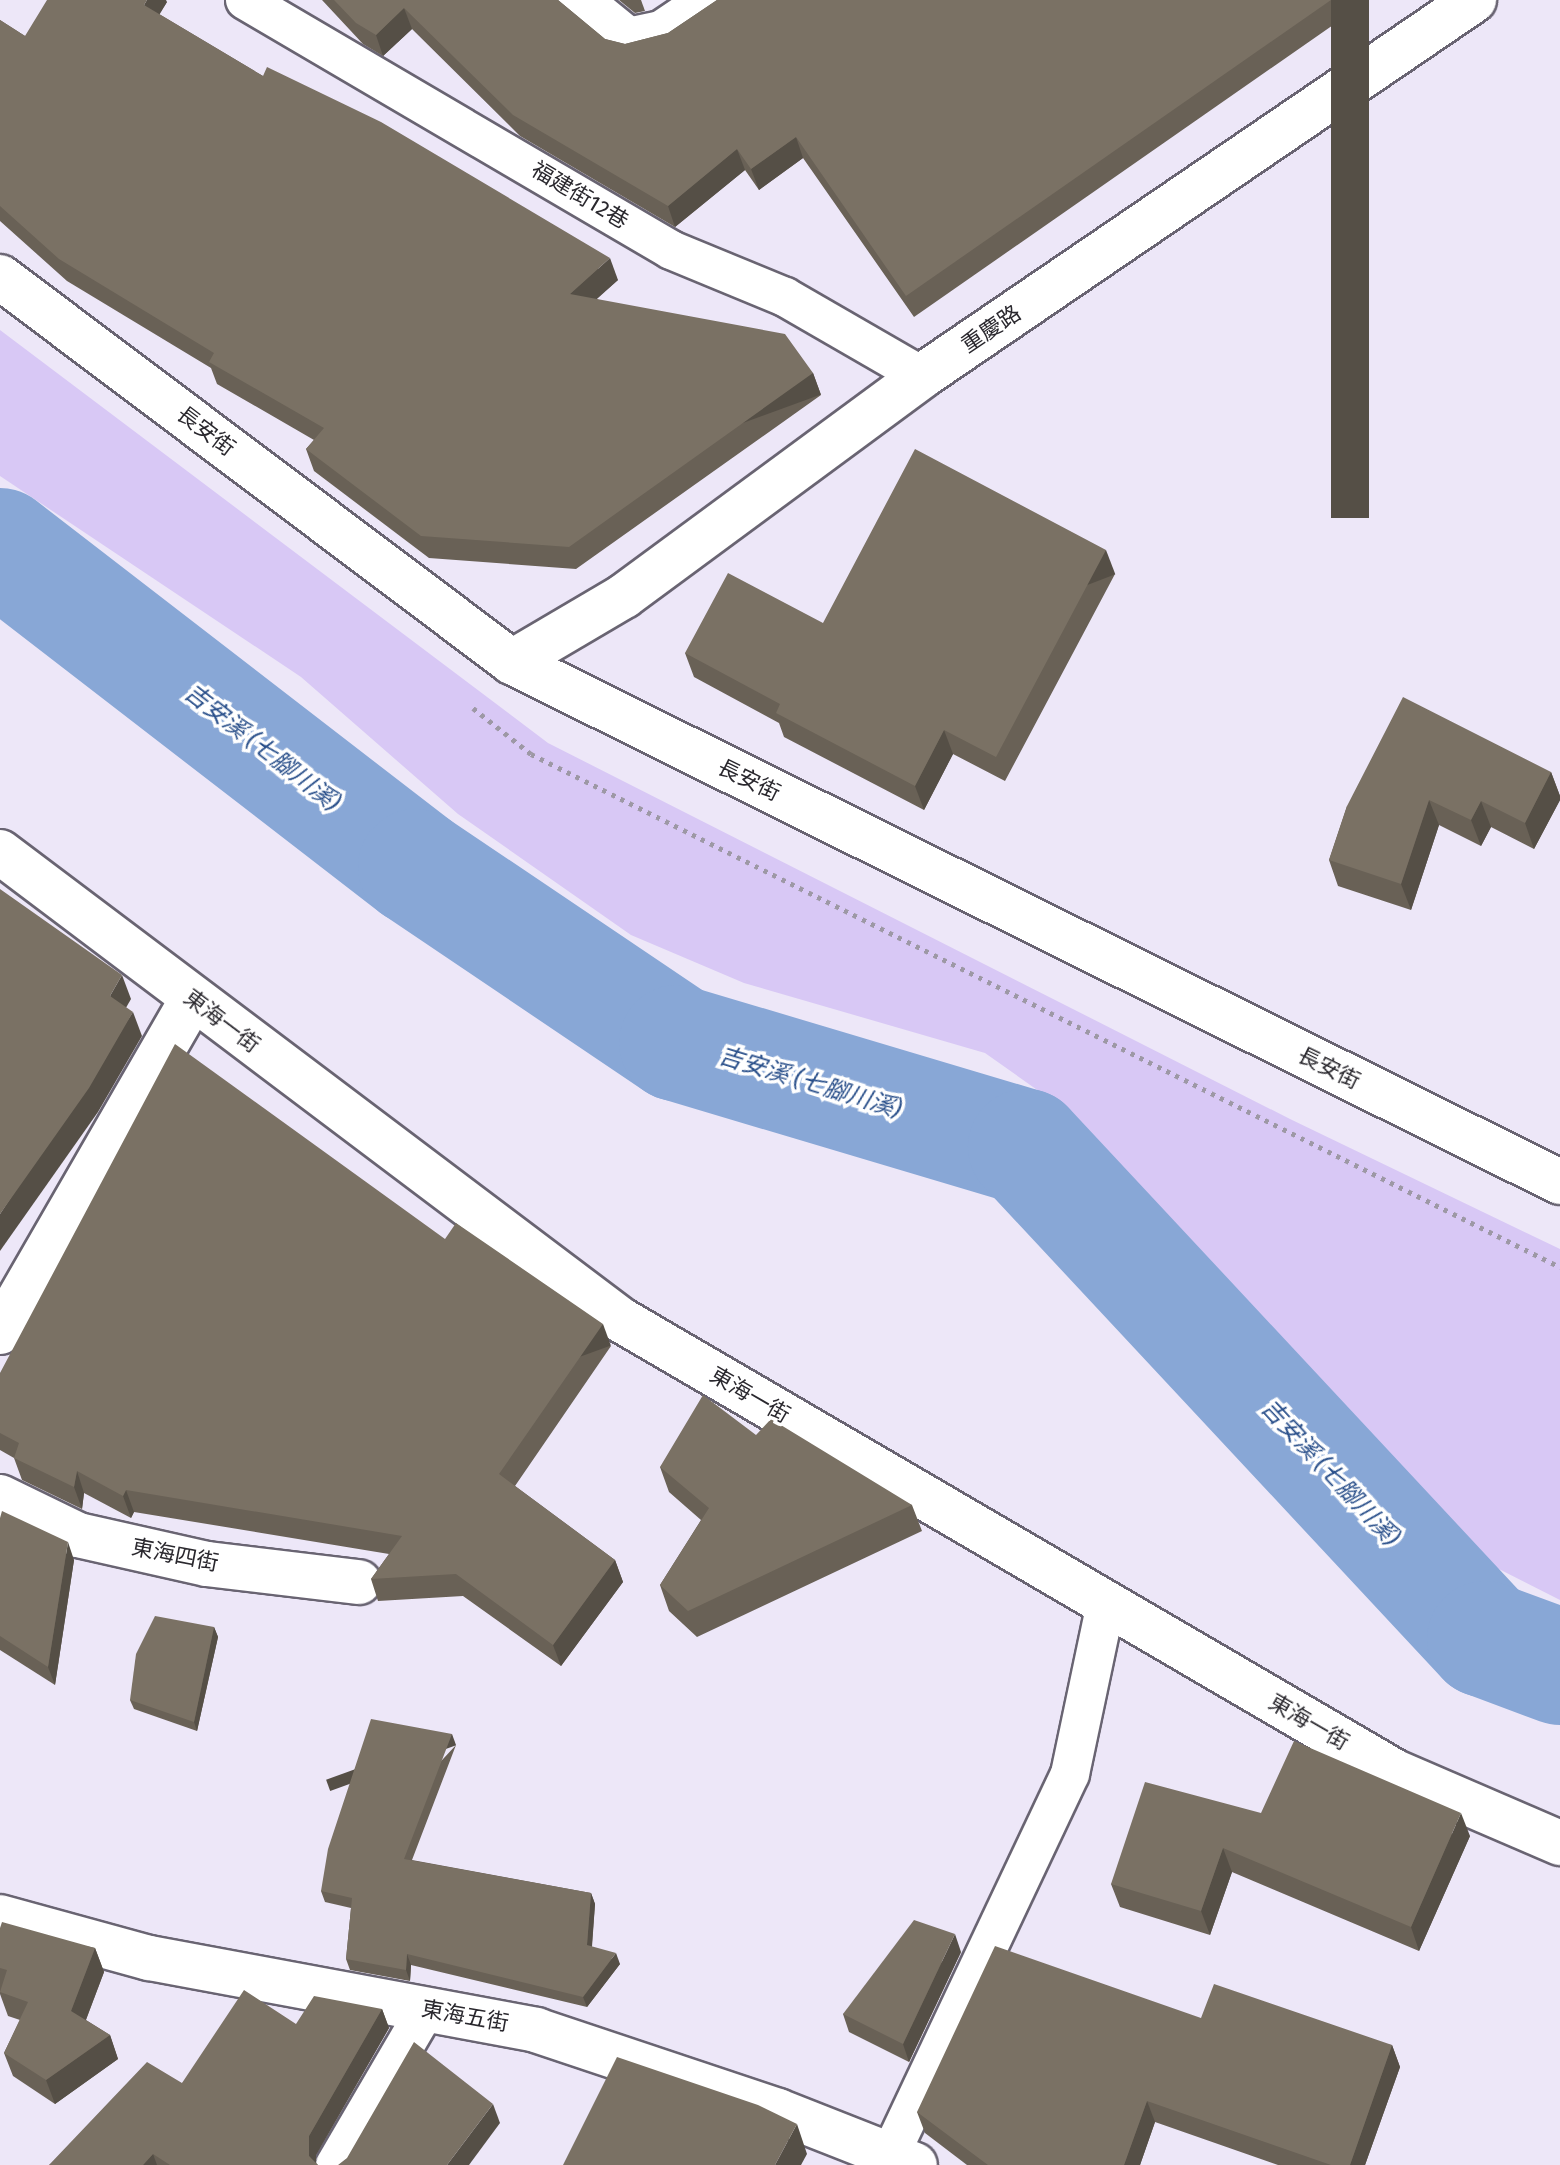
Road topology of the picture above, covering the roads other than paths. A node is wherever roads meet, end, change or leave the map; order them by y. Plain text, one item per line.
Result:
1 (245, 0) edge
2 (579, 0) edge
3 (711, 0) edge
4 (1474, 0) edge
5 (0, 277) edge
6 (922, 376) junction
7 (512, 662) junction
8 (0, 852) edge
9 (192, 999) junction
10 (1560, 1182) edge
11 (0, 1332) edge
12 (0, 1497) edge
13 (359, 1582) dead end
14 (1106, 1603) junction
15 (1560, 1843) edge
16 (0, 1917) edge
17 (426, 2009) junction
18 (884, 2158) edge
19 (335, 2165) edge

1 - 6 lane, 福建街12巷
2 - 3 street
4 - 6 street, 重慶路
5 - 7 street, 長安街
6 - 7 street, 重慶路
7 - 10 street, 長安街
8 - 9 street, 東海一街
9 - 11 street
9 - 14 street, 東海一街
12 - 13 street, 東海四街
14 - 15 street, 東海一街
14 - 18 lane
16 - 17 street, 東海五街
17 - 18 street, 東海五街
17 - 19 lane

